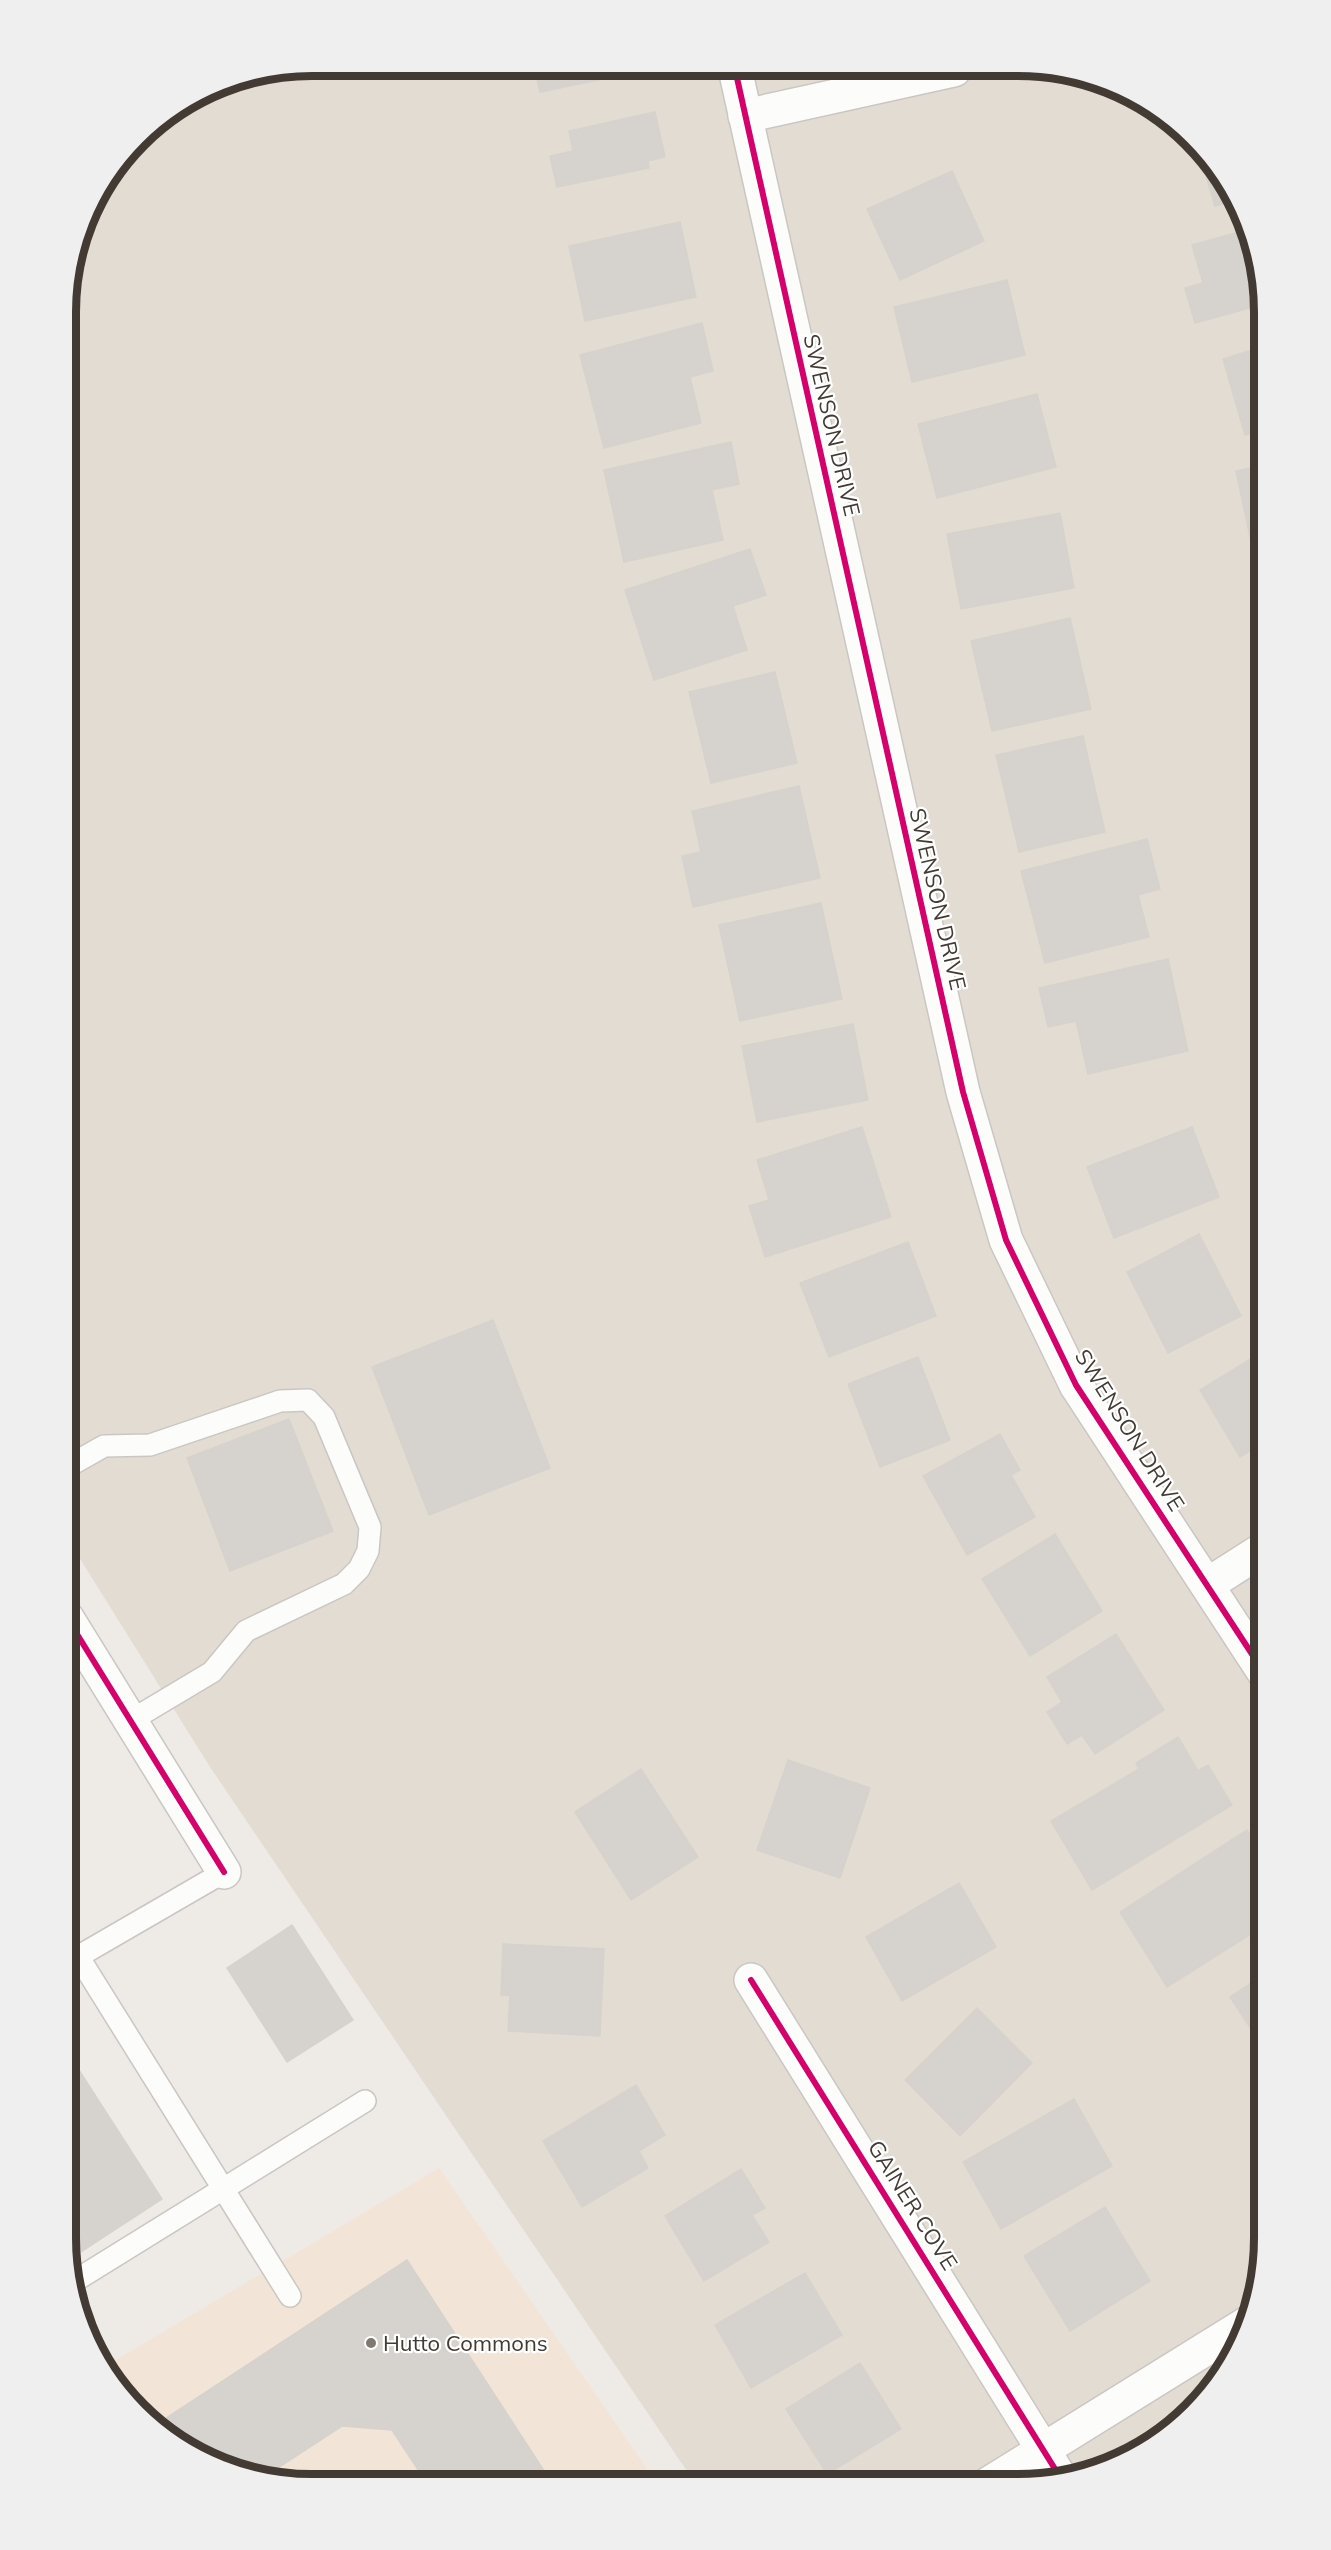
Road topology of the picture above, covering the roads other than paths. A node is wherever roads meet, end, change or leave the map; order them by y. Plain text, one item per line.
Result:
1 (736, 76) edge
2 (927, 76) edge
3 (744, 116) junction
4 (76, 1462) edge
5 (1254, 1555) edge
6 (1207, 1586) junction
7 (76, 1633) edge
8 (1254, 1657) edge
9 (130, 1721) junction
10 (224, 1872) joint
11 (76, 1958) edge
12 (76, 1966) edge
13 (751, 1980) dead end
14 (365, 2101) dead end
15 (224, 2189) junction
16 (80, 2278) edge
17 (290, 2296) dead end
18 (1236, 2330) edge
19 (1044, 2450) junction
20 (1056, 2470) edge
21 (1004, 2474) edge

1 - 3 street, SWENSON DRIVE
2 - 3 street
3 - 6 street, SWENSON DRIVE
4 - 9 lane
5 - 6 street
6 - 8 street, SWENSON DRIVE
7 - 9 street
9 - 10 street
10 - 11 lane
12 - 15 lane
13 - 19 street, GAINER COVE
14 - 15 lane
15 - 16 lane
15 - 17 lane
18 - 19 street
19 - 20 street, GAINER COVE
19 - 21 street

